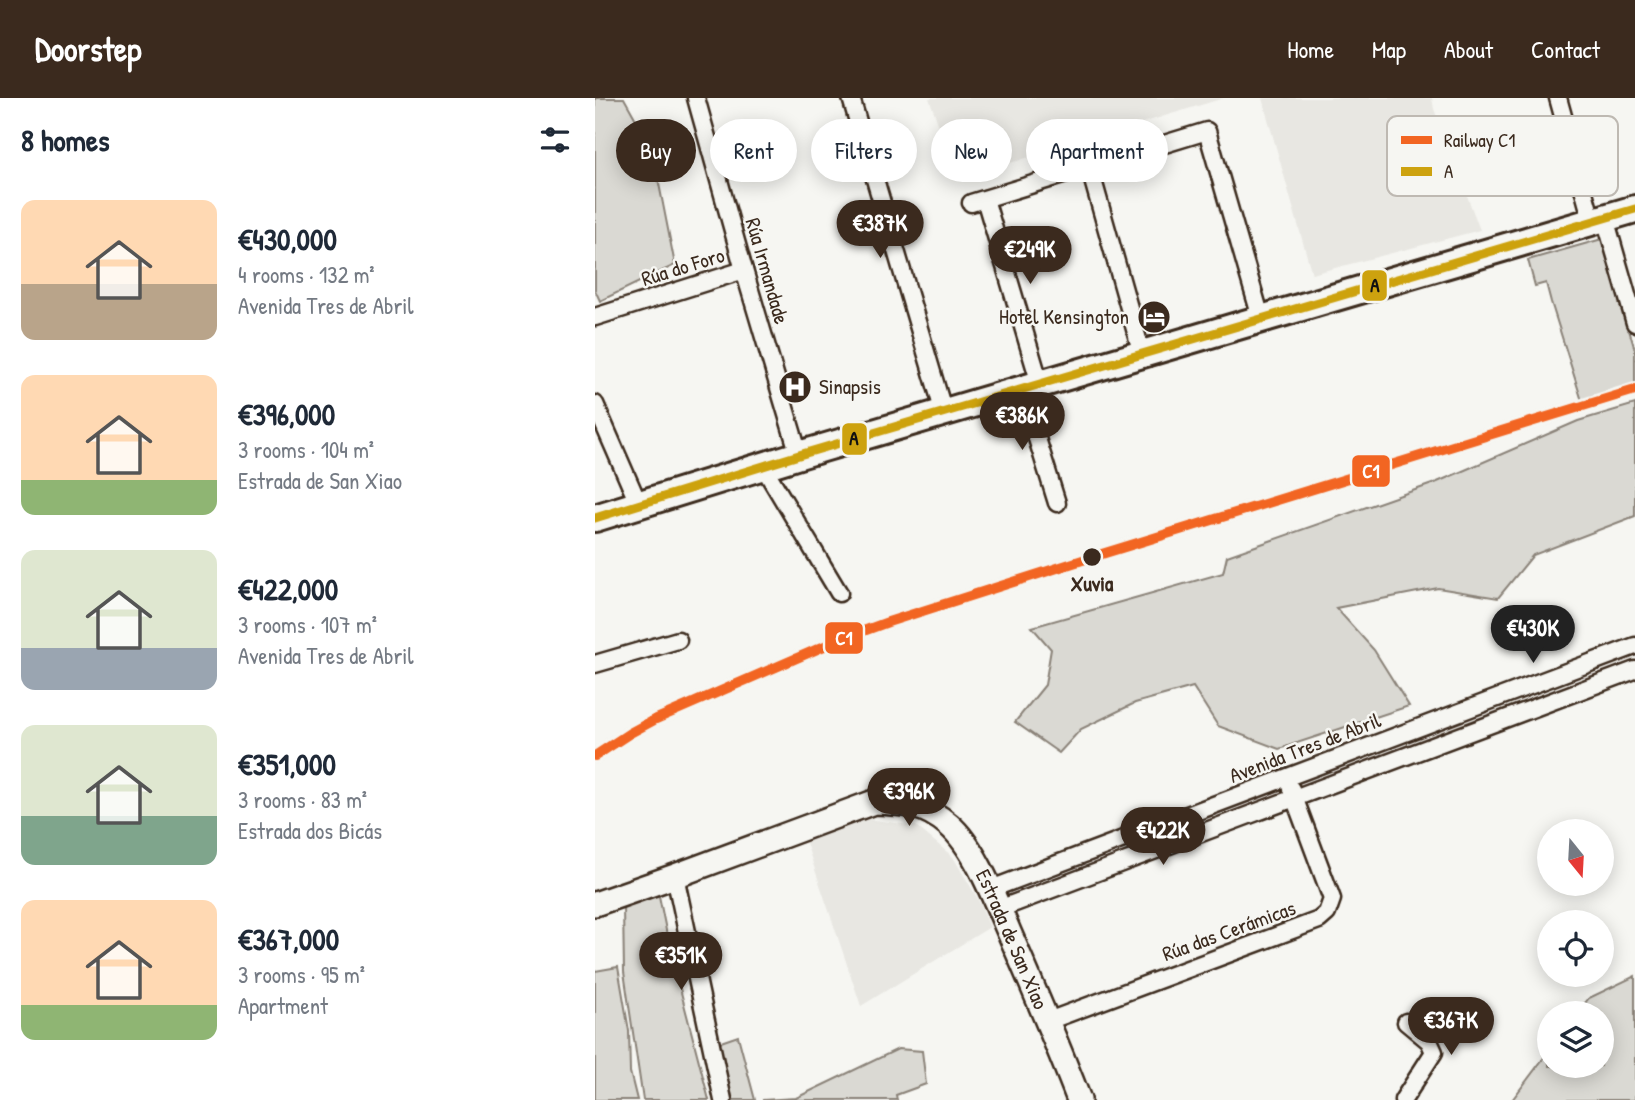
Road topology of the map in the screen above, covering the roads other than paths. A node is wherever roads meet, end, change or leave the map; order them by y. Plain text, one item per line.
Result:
1 (697, 98) edge
2 (851, 98) edge
3 (1558, 98) edge
4 (1564, 116) edge
5 (1168, 143) edge
6 (1038, 182) edge
7 (1094, 182) edge
8 (1590, 196) edge
9 (1635, 209) edge
10 (1598, 220) junction
11 (744, 270) junction
12 (595, 317) edge
13 (1261, 318) junction
14 (1635, 323) edge
15 (1142, 354) junction
16 (1031, 387) junction
17 (595, 404) edge
18 (944, 412) junction
19 (799, 455) junction
20 (763, 466) junction
21 (1057, 503) dead end
22 (639, 505) junction
23 (595, 518) edge
24 (839, 593) dead end
25 (678, 640) dead end
26 (1635, 646) edge
27 (595, 664) edge
28 (1635, 670) edge
29 (1286, 778) junction
30 (1295, 798) junction
31 (675, 876) junction
32 (995, 899) junction
33 (595, 904) edge
34 (1048, 1021) junction
35 (1406, 1022) dead end
36 (723, 1100) edge
37 (1079, 1100) edge
38 (1403, 1100) edge

1 - 11 street, Rúa Irmandade
2 - 18 street
3 - 4 street
5 - 13 street
6 - 16 street
7 - 15 street
8 - 10 street
9 - 10 main road
10 - 13 main road
10 - 14 street
11 - 12 street, Rúa do Foro
11 - 19 street, Rúa Irmandade
13 - 15 main road
15 - 16 main road
16 - 18 main road
16 - 21 street
17 - 22 street
18 - 19 main road
19 - 20 main road
20 - 22 main road
20 - 24 street
22 - 23 main road
25 - 27 street
26 - 29 street, Avenida Tres de Abril
28 - 30 street, Avenida Tres de Abril
29 - 30 street, Rúa das Cerámicas
29 - 32 street, Avenida Tres de Abril
30 - 32 street, Avenida Tres de Abril
30 - 34 street, Rúa das Cerámicas
31 - 32 street, Estrada de San Xiao
31 - 33 street, Estrada de San Xiao
31 - 36 street
32 - 34 street, Estrada de San Xiao
34 - 37 street, Estrada de San Xiao
35 - 38 street

